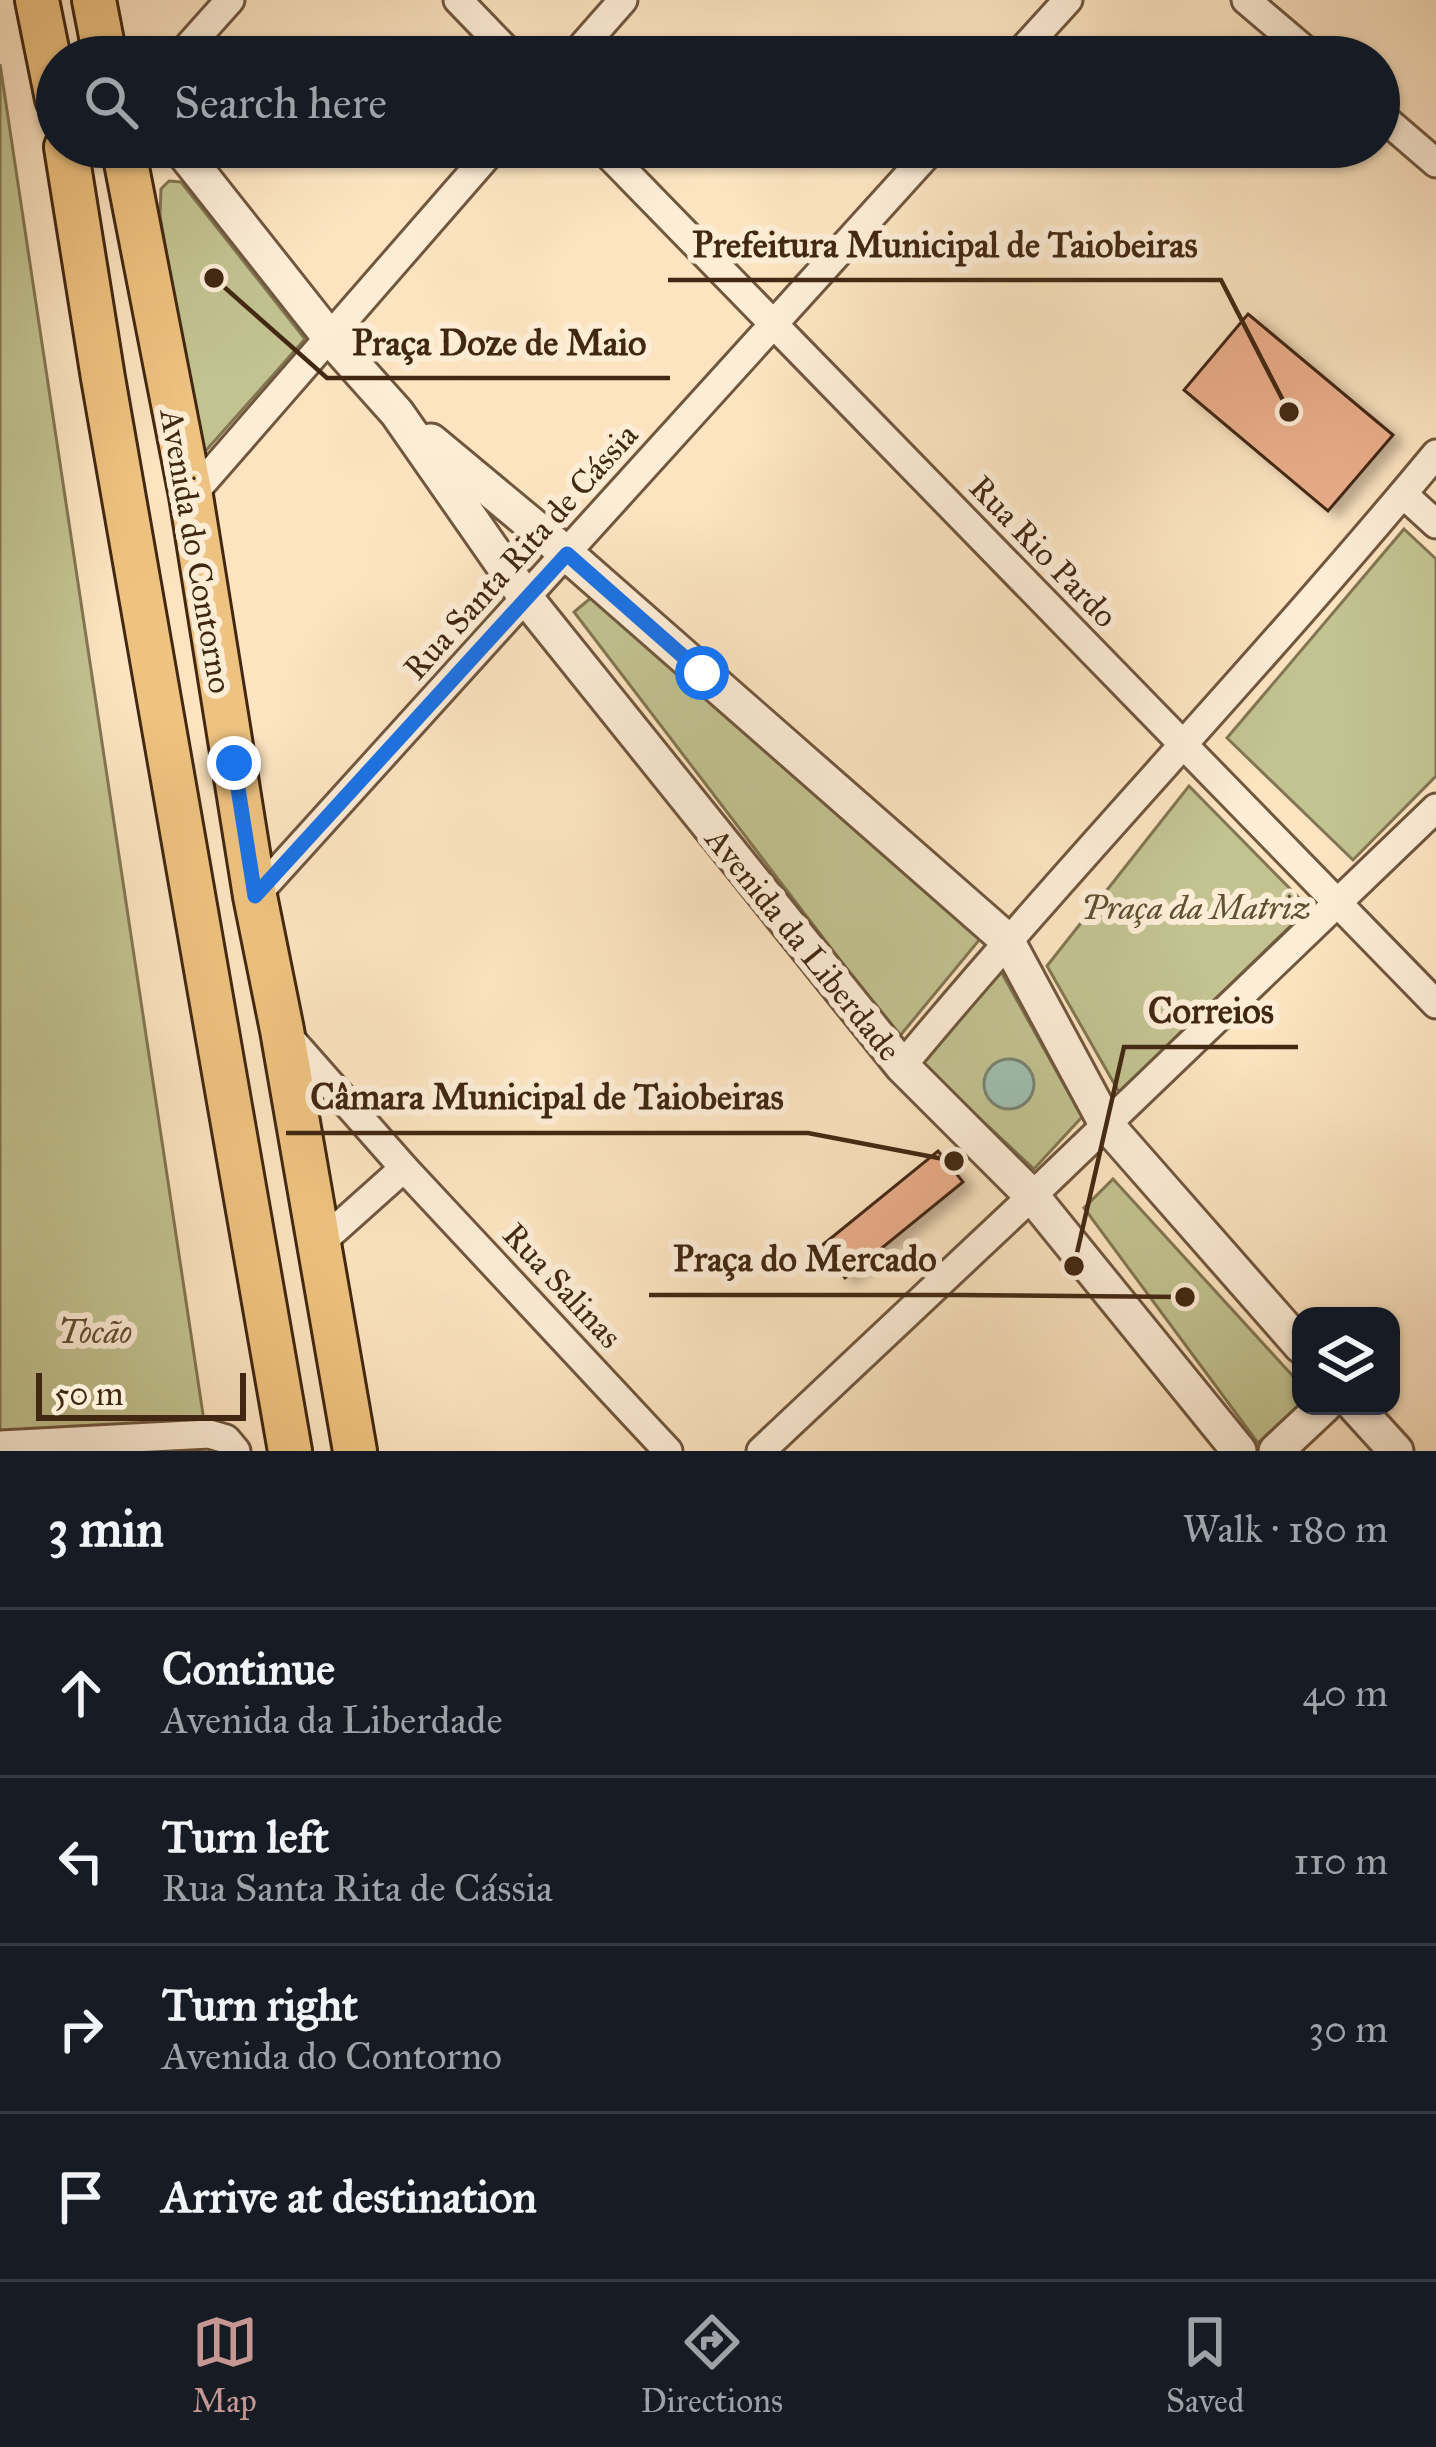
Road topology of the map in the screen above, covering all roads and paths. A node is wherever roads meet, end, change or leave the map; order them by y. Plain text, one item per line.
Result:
1 (38, 0) edge
2 (94, 0) edge
3 (230, 0) edge
4 (458, 0) edge
5 (622, 0) edge
6 (1068, 0) edge
7 (1246, 0) edge
8 (45, 36) edge
9 (102, 36) edge
10 (198, 36) edge
11 (493, 36) edge
12 (591, 36) edge
13 (1035, 36) edge
14 (1288, 36) edge
15 (1400, 132) edge
16 (1436, 163) edge
17 (69, 168) edge
18 (127, 168) edge
19 (196, 168) edge
20 (477, 168) edge
21 (622, 168) edge
22 (915, 168) edge
23 (774, 322) junction
24 (330, 338) junction
25 (163, 363) junction
26 (103, 378) junction
27 (397, 413) junction
28 (1436, 454) edge
29 (1403, 494) junction
30 (190, 496) junction
31 (1436, 524) edge
32 (567, 554) junction
33 (526, 598) junction
34 (1184, 748) junction
35 (1436, 808) edge
36 (255, 896) junction
37 (1338, 903) junction
38 (1007, 940) junction
39 (1436, 1004) edge
40 (282, 1030) junction
41 (902, 1066) junction
42 (1106, 1124) junction
43 (404, 1168) junction
44 (1031, 1196) junction
45 (319, 1244) junction
46 (1292, 1336) edge
47 (1314, 1415) edge
48 (1362, 1415) edge
49 (0, 1445) edge
50 (231, 1445) edge
51 (290, 1451) edge
52 (355, 1451) edge
53 (668, 1451) edge
54 (760, 1451) edge
55 (1240, 1451) edge
56 (1276, 1451) edge
57 (1396, 1451) edge

1 - 8 main road
2 - 9 main road
3 - 10 street
4 - 11 street
5 - 12 street
6 - 13 street
7 - 14 street
15 - 16 street
17 - 26 main road, Avenida do Contorno
18 - 25 main road, Avenida do Contorno
19 - 24 street, Avenida da Liberdade
20 - 24 street
21 - 23 street, Rua Rio Pardo
22 - 23 street, Rua Santa Rita de Cássia
23 - 32 street, Rua Santa Rita de Cássia
23 - 34 street, Rua Rio Pardo
24 - 27 street, Avenida da Liberdade
24 - 30 street
25 - 26 main road
25 - 30 main road, Avenida do Contorno
26 - 51 main road, Avenida do Contorno
27 - 32 street, Avenida da Liberdade
27 - 33 street, Avenida da Liberdade
28 - 29 street
29 - 31 street
29 - 34 street
30 - 36 main road, Avenida do Contorno
32 - 33 street, Rua Santa Rita de Cássia
32 - 38 street, Avenida da Liberdade
33 - 36 street, Rua Santa Rita de Cássia
33 - 41 street, Avenida da Liberdade
34 - 37 street, Rua Rio Pardo
34 - 38 street
35 - 37 street
36 - 40 main road, Avenida do Contorno
37 - 39 street, Rua Rio Pardo
37 - 42 street
38 - 41 street
38 - 42 street, Avenida da Liberdade
40 - 43 street, Rua Salinas
40 - 45 main road, Avenida do Contorno
41 - 44 street, Avenida da Liberdade
42 - 44 street
42 - 46 street, Avenida da Liberdade
43 - 45 street
43 - 53 street, Rua Salinas
44 - 54 street
44 - 55 street, Avenida da Liberdade
45 - 52 main road, Avenida do Contorno
47 - 56 street
48 - 57 street
49 - 50 street

